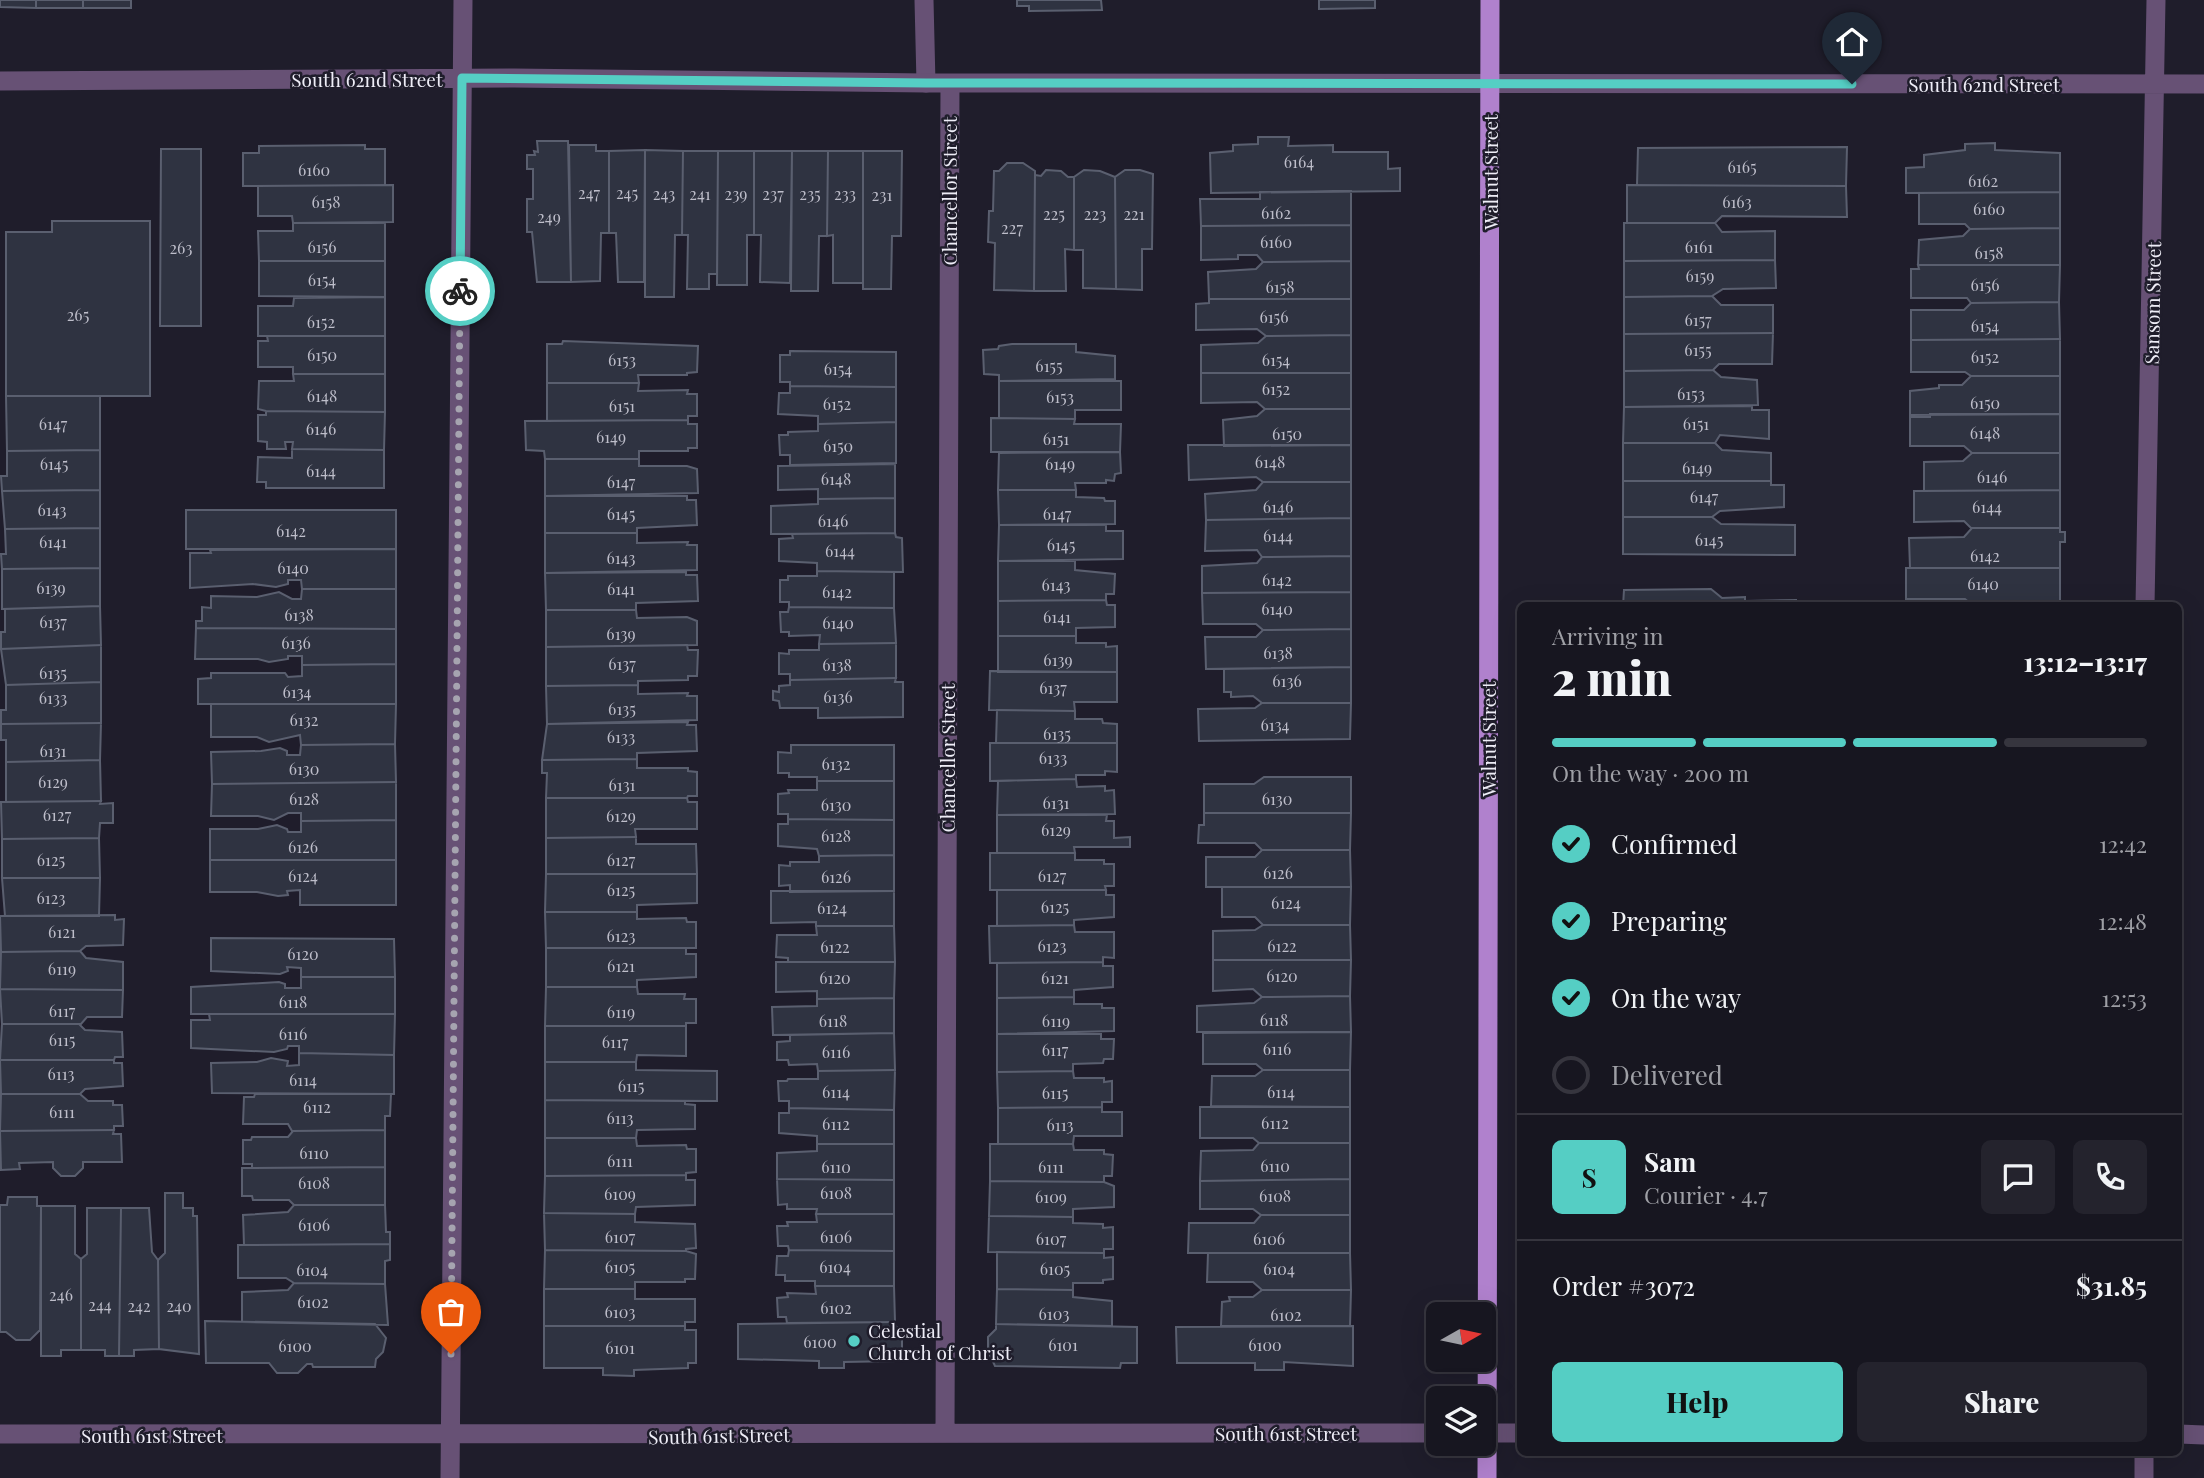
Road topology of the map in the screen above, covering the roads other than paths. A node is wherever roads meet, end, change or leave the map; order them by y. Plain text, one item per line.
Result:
1 (463, 0) edge
2 (925, 0) edge
3 (1490, 0) edge
4 (2156, 0) edge
5 (462, 78) junction
6 (0, 81) edge
7 (926, 83) junction
8 (950, 83) junction
9 (1490, 83) junction
10 (2156, 84) junction
11 (2204, 84) edge
12 (2145, 602) edge
13 (1485, 1386) edge
14 (945, 1432) junction
15 (1426, 1433) edge
16 (1496, 1433) edge
17 (1517, 1433) edge
18 (0, 1434) edge
19 (2182, 1434) edge
20 (2204, 1434) edge
21 (450, 1438) junction
22 (1486, 1456) edge
23 (2144, 1456) edge
24 (450, 1478) edge
25 (1487, 1478) edge
26 (2144, 1478) edge

1 - 5 street
2 - 7 street
3 - 9 main road, Walnut Street
4 - 10 street, Sansom Street
5 - 6 street, South 62nd Street
5 - 7 street, South 62nd Street
5 - 21 street
7 - 8 street, South 62nd Street
8 - 9 street, South 62nd Street
8 - 14 street, Chancellor Street
9 - 10 street, South 62nd Street
9 - 13 main road, Walnut Street
10 - 11 street, South 62nd Street
10 - 12 street, Sansom Street
14 - 15 street, South 61st Street
14 - 21 street, South 61st Street
16 - 17 street
18 - 21 street, South 61st Street
19 - 20 street
21 - 24 street
22 - 25 main road, Walnut Street
23 - 26 street

